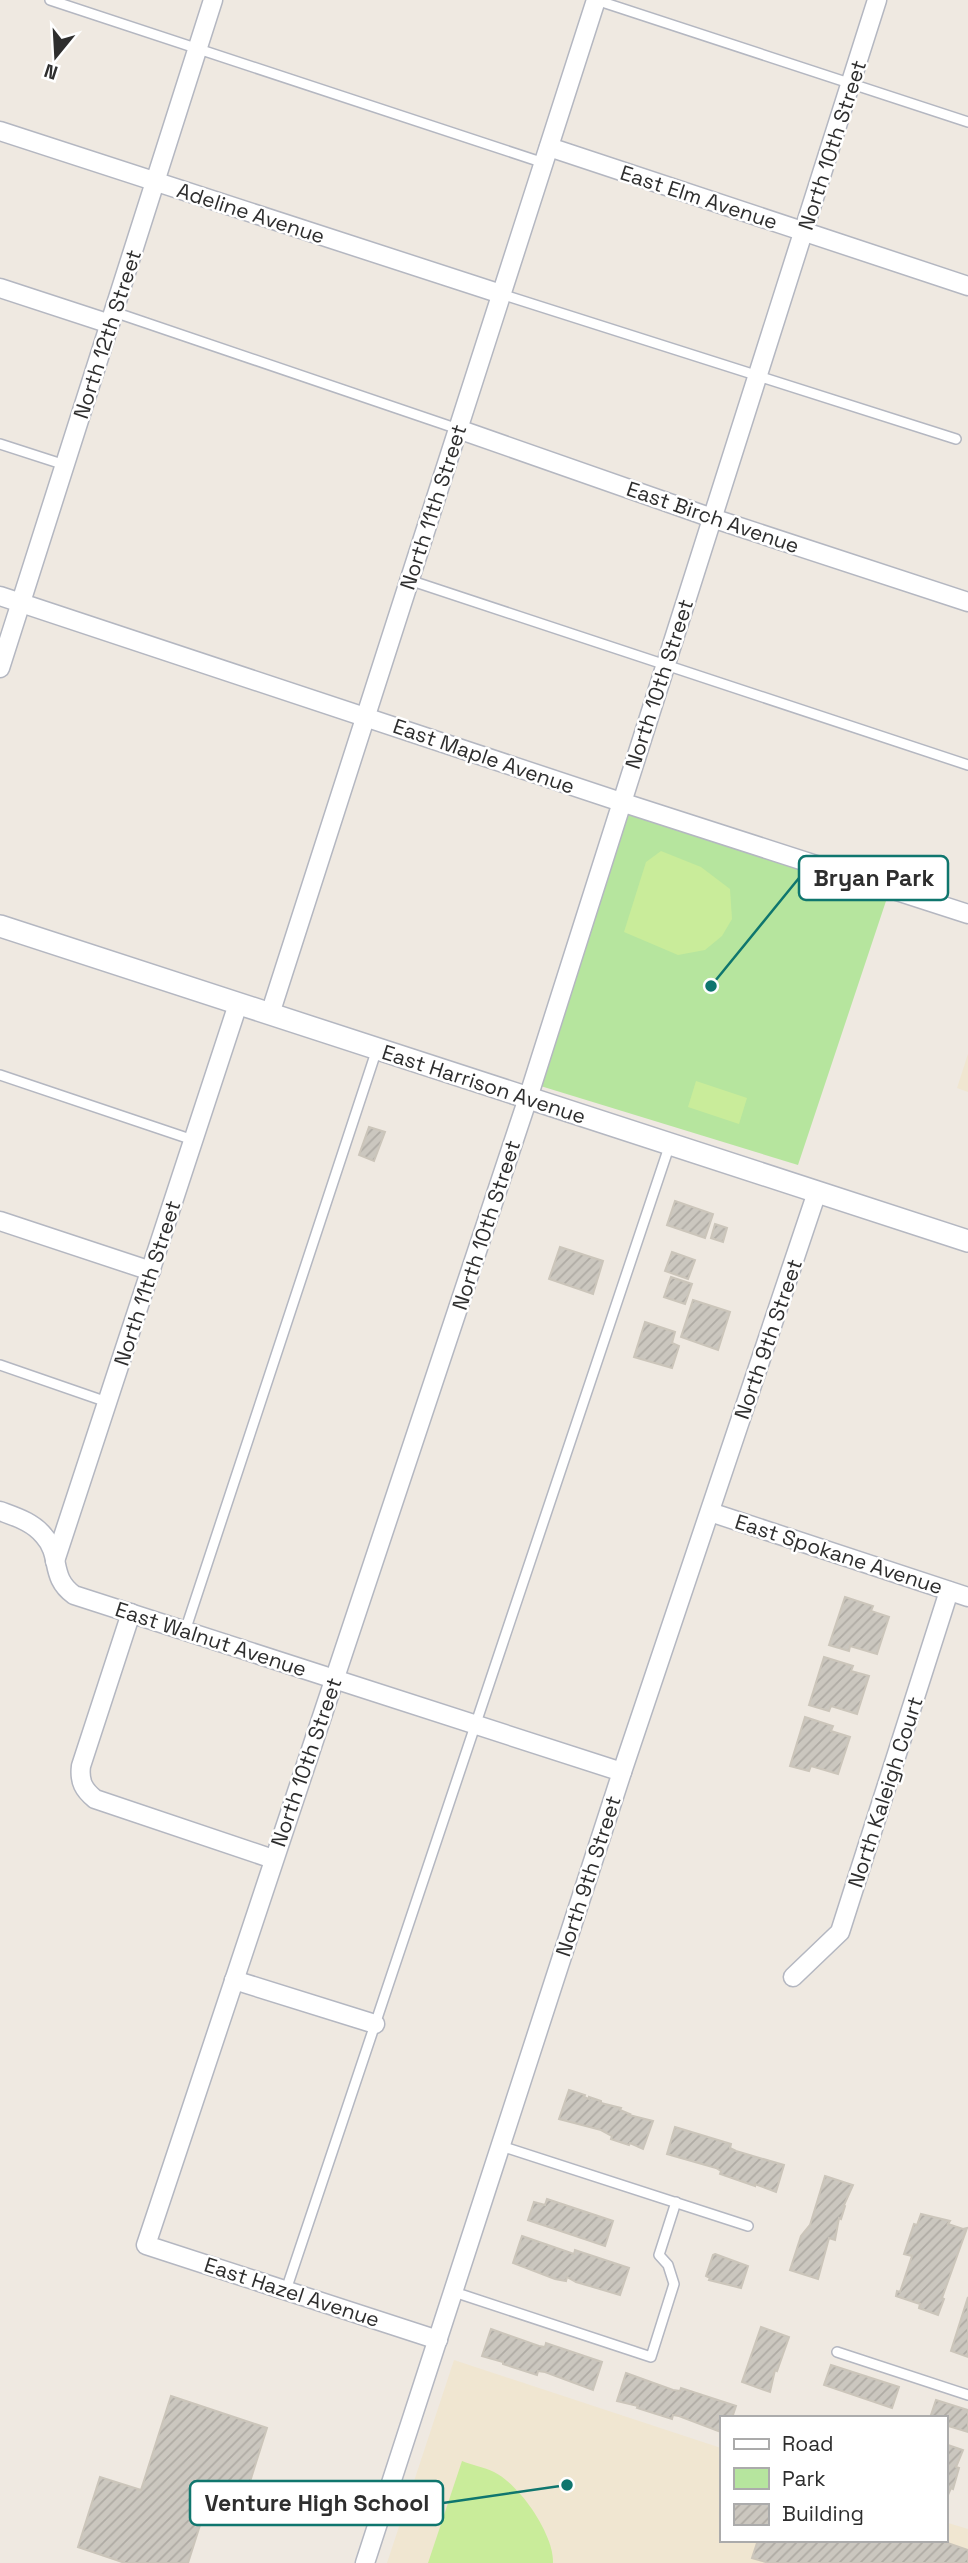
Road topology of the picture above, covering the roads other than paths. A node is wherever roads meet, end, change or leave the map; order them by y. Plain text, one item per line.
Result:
1 (50, 0) edge
2 (213, 0) edge
3 (596, 0) edge
4 (877, 0) edge
5 (198, 49) junction
6 (851, 84) junction
7 (968, 122) edge
8 (0, 131) edge
9 (546, 155) junction
10 (156, 182) junction
11 (804, 232) junction
12 (968, 286) edge
13 (0, 288) edge
14 (501, 294) junction
15 (112, 318) junction
16 (758, 376) junction
17 (458, 429) junction
18 (956, 439) dead end
19 (0, 444) edge
20 (65, 465) junction
21 (712, 518) junction
22 (409, 580) junction
23 (0, 596) edge
24 (20, 602) junction
25 (968, 602) edge
26 (665, 665) junction
27 (0, 668) edge
28 (365, 716) junction
29 (968, 765) edge
30 (621, 802) junction
31 (968, 914) edge
32 (0, 926) edge
33 (238, 1004) junction
34 (270, 1014) junction
35 (377, 1049) junction
36 (0, 1075) edge
37 (528, 1098) junction
38 (193, 1140) junction
39 (670, 1144) junction
40 (817, 1192) junction
41 (0, 1221) edge
42 (968, 1241) edge
43 (151, 1271) junction
44 (0, 1365) edge
45 (107, 1402) junction
46 (0, 1511) edge
47 (710, 1512) junction
48 (55, 1561) junction
49 (949, 1591) junction
50 (968, 1597) edge
51 (131, 1613) junction
52 (185, 1631) junction
53 (335, 1679) junction
54 (476, 1725) junction
55 (622, 1772) junction
56 (273, 1860) junction
57 (793, 1977) dead end
58 (234, 1980) junction
59 (376, 2024) junction
60 (501, 2146) junction
61 (676, 2202) junction
62 (748, 2226) dead end
63 (146, 2245) joint
64 (286, 2290) junction
65 (454, 2292) junction
66 (438, 2340) junction
67 (837, 2352) dead end
68 (968, 2395) edge
69 (365, 2563) edge

1 - 5 lane
2 - 5 street, North 12th Street
3 - 6 lane
3 - 9 street, North 11th Street
4 - 6 street, North 10th Street
5 - 9 lane
5 - 10 street, North 12th Street
6 - 7 lane
6 - 11 street, North 10th Street
8 - 10 street, Adeline Avenue
9 - 11 street, East Elm Avenue
9 - 14 street, North 11th Street
10 - 14 street, Adeline Avenue
10 - 15 street, North 12th Street
11 - 12 street, East Elm Avenue
11 - 16 street, North 10th Street
13 - 15 street
14 - 16 lane
14 - 17 street, North 11th Street
15 - 17 lane
15 - 20 street, North 12th Street
16 - 18 lane
16 - 21 street, North 10th Street
17 - 21 street, East Birch Avenue
17 - 22 street, North 11th Street
19 - 20 lane
20 - 24 street, North 12th Street
21 - 25 street, East Birch Avenue
21 - 26 street, North 10th Street
22 - 26 lane
22 - 28 street, North 11th Street
23 - 24 street, East Maple Avenue
24 - 27 street, North 12th Street
24 - 28 street, East Maple Avenue
26 - 29 lane
26 - 30 street, North 10th Street
28 - 30 street, East Maple Avenue
28 - 34 street, North 11th Street
30 - 31 street, East Maple Avenue
30 - 37 street, North 10th Street
32 - 33 street, East Harrison Avenue
33 - 34 street, East Harrison Avenue
33 - 38 street, North 11th Street
34 - 35 street, East Harrison Avenue
35 - 37 street, East Harrison Avenue
35 - 52 lane
36 - 38 lane
37 - 39 street, East Harrison Avenue
37 - 53 street, North 10th Street
38 - 43 street, North 11th Street
39 - 40 street, East Harrison Avenue
39 - 54 lane
40 - 42 street, East Harrison Avenue
40 - 47 street, North 9th Street
41 - 43 street
43 - 45 street, North 11th Street
44 - 45 lane
45 - 48 street, North 11th Street
46 - 48 street, East Walnut Avenue
47 - 49 street, East Spokane Avenue
47 - 55 street, North 9th Street
48 - 51 street, East Walnut Avenue
49 - 50 street, East Spokane Avenue
49 - 57 street, North Kaleigh Court
51 - 52 street, East Walnut Avenue
51 - 56 street
52 - 53 street, East Walnut Avenue
53 - 54 street, East Walnut Avenue
53 - 56 street, North 10th Street
54 - 55 street, East Walnut Avenue
54 - 59 lane
55 - 60 street, North 9th Street
56 - 58 street, North 10th Street
58 - 59 street
58 - 63 street, North 10th Street
59 - 64 lane
60 - 61 lane
60 - 65 street, North 9th Street
61 - 62 lane
61 - 65 lane
63 - 64 street, East Hazel Avenue
64 - 66 street, East Hazel Avenue
65 - 66 street, North 9th Street
66 - 69 street, North 9th Street
67 - 68 lane

